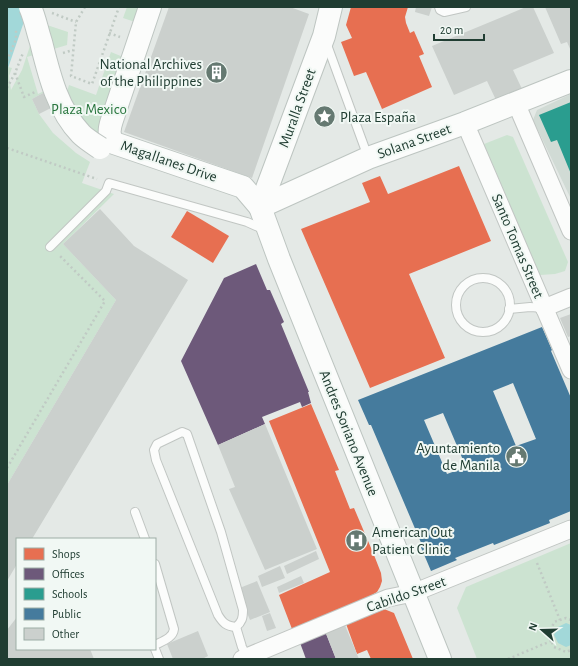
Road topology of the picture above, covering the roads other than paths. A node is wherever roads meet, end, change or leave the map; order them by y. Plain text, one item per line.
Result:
1 (150, 7) edge
2 (330, 7) edge
3 (439, 7) edge
4 (466, 7) edge
5 (39, 10) edge
6 (324, 36) junction
7 (571, 81) edge
8 (516, 103) junction
9 (465, 123) junction
10 (368, 158) junction
11 (260, 207) junction
12 (269, 231) junction
13 (571, 231) edge
14 (50, 247) road end
15 (571, 297) edge
16 (544, 308) junction
17 (509, 309) junction
18 (571, 370) edge
19 (135, 512) dead end
20 (571, 529) edge
21 (145, 538) edge
22 (156, 567) edge
23 (413, 593) junction
24 (236, 627) junction
25 (156, 644) edge
26 (245, 658) edge
27 (440, 659) edge

1 - 11 street, Magallanes Drive
2 - 6 street, Muralla Street
3 - 4 lane
5 - 11 street, bridge
6 - 10 lane
6 - 11 street, Muralla Street
7 - 8 street, Solana Street
8 - 9 street, Solana Street
8 - 13 street
9 - 10 street, Solana Street
9 - 16 street, Santo Tomas Street
10 - 11 street, Solana Street
11 - 12 street, Andres Soriano Avenue
12 - 14 lane
12 - 23 street, Andres Soriano Avenue
15 - 16 street
16 - 17 lane
16 - 18 street, Santo Tomas Street
17 - 17 lane
19 - 21 lane
20 - 23 street, Cabildo Street
22 - 25 lane
23 - 26 street, Cabildo Street
23 - 27 street, Andres Soriano Avenue
24 - 24 lane
24 - 26 lane

